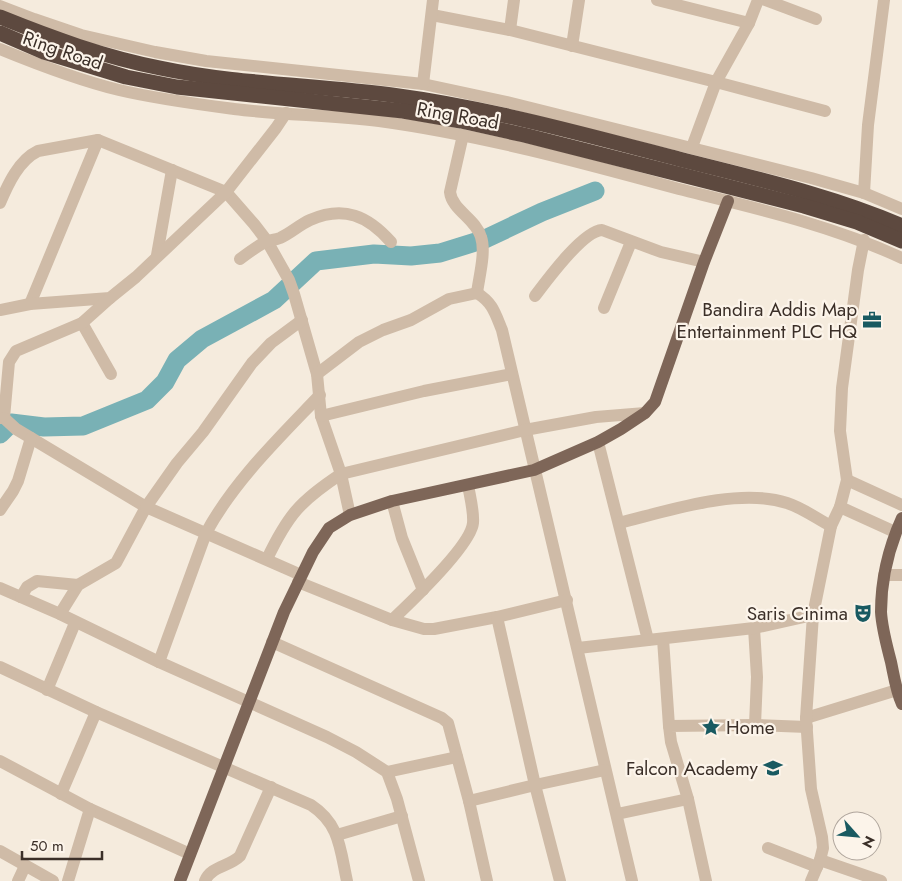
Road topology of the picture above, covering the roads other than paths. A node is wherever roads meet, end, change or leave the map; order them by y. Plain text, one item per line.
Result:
1 (433, 0) edge
2 (514, 0) edge
3 (578, 0) edge
4 (657, 0) edge
5 (758, 0) edge
6 (765, 0) edge
7 (884, 0) edge
8 (0, 6) edge
9 (432, 15) junction
10 (0, 17) edge
11 (816, 19) dead end
12 (749, 23) junction
13 (510, 30) junction
14 (0, 33) edge
15 (572, 46) junction
16 (0, 50) edge
17 (716, 82) junction
18 (423, 84) junction
19 (825, 111) dead end
20 (286, 113) junction
21 (463, 135) junction
22 (98, 140) junction
23 (692, 148) junction
24 (172, 170) junction
25 (3, 189) edge
26 (226, 192) junction
27 (864, 193) junction
28 (728, 201) junction
29 (0, 203) edge
30 (902, 209) edge
31 (902, 226) edge
32 (864, 240) junction
33 (267, 241) junction
34 (391, 242) dead end
35 (631, 242) junction
36 (902, 242) edge
37 (157, 255) junction
38 (902, 258) edge
39 (240, 259) dead end
40 (704, 262) junction
41 (477, 293) junction
42 (534, 296) dead end
43 (110, 298) junction
44 (30, 304) junction
45 (604, 308) dead end
46 (0, 310) edge
47 (302, 320) junction
48 (82, 323) junction
49 (111, 374) dead end
50 (317, 374) junction
51 (512, 374) junction
52 (320, 395) junction
53 (645, 414) junction
54 (321, 416) junction
55 (7, 422) edge
56 (525, 430) junction
57 (31, 438) junction
58 (598, 442) junction
59 (534, 470) junction
60 (341, 474) junction
61 (847, 480) junction
62 (468, 485) junction
63 (392, 501) junction
64 (902, 505) edge
65 (146, 507) junction
66 (840, 507) junction
67 (0, 510) edge
68 (350, 515) junction
69 (902, 518) edge
70 (619, 523) junction
71 (831, 526) junction
72 (896, 532) junction
73 (206, 533) junction
74 (267, 559) junction
75 (884, 574) junction
76 (902, 575) edge
77 (299, 578) junction
78 (78, 585) junction
79 (0, 588) edge
80 (423, 590) junction
81 (21, 597) junction
82 (567, 600) junction
83 (60, 614) junction
84 (813, 615) junction
85 (496, 617) junction
86 (392, 620) junction
87 (75, 623) junction
88 (754, 628) junction
89 (663, 639) junction
90 (648, 640) junction
91 (272, 642) junction
92 (578, 648) junction
93 (159, 662) junction
94 (0, 667) edge
95 (47, 690) junction
96 (900, 698) edge
97 (249, 701) junction
98 (96, 712) junction
99 (807, 722) junction
100 (755, 725) junction
101 (668, 726) junction
102 (458, 757) junction
103 (0, 761) edge
104 (224, 768) junction
105 (605, 770) junction
106 (387, 772) junction
107 (534, 785) junction
108 (271, 787) junction
109 (62, 794) junction
110 (688, 799) junction
111 (469, 801) junction
112 (90, 809) junction
113 (617, 814) junction
114 (402, 816) junction
115 (337, 834) junction
116 (768, 848) dead end
117 (0, 851) edge
118 (190, 854) junction
119 (819, 863) junction
120 (25, 866) junction
121 (18, 881) edge
122 (53, 881) edge
123 (68, 881) edge
124 (180, 881) edge
125 (205, 881) edge
126 (347, 881) edge
127 (419, 881) edge
128 (487, 881) edge
129 (560, 881) edge
130 (632, 881) edge
131 (706, 881) edge
132 (811, 881) edge
133 (881, 881) edge

1 - 9 street
2 - 13 street
3 - 15 street
4 - 12 street
5 - 12 street
6 - 11 street
7 - 27 street
8 - 18 street, Ring Road
9 - 13 street
9 - 18 street
10 - 31 highway, Ring Road
12 - 17 street
13 - 15 street
14 - 36 highway, Ring Road
15 - 17 street
16 - 20 street, Ring Road
17 - 19 street
17 - 23 street
18 - 23 street, Ring Road
20 - 21 street, Ring Road
20 - 26 street
21 - 28 street, Ring Road
21 - 41 street
22 - 24 street
22 - 25 street
22 - 44 street
23 - 27 street, Ring Road
24 - 26 street
24 - 37 street
25 - 29 street
26 - 33 street
26 - 37 street
27 - 30 street, Ring Road
28 - 32 street, Ring Road
28 - 40 main road
32 - 38 street, Ring Road
32 - 61 street
33 - 34 street
33 - 39 street
33 - 47 street
35 - 40 street
35 - 42 street
35 - 45 street
37 - 43 street
40 - 53 main road
41 - 50 street
41 - 51 street
43 - 44 street
43 - 48 street
44 - 46 street
47 - 50 street
47 - 65 street
48 - 49 street
48 - 55 street
50 - 52 street
51 - 54 street
51 - 56 street
52 - 54 street
52 - 73 street
53 - 56 street
53 - 58 main road
54 - 60 street
55 - 57 street
56 - 59 street
56 - 60 street
57 - 65 street
57 - 67 street
58 - 59 main road
58 - 70 street
59 - 62 main road
59 - 82 street
60 - 68 street
60 - 74 street
61 - 64 street
61 - 66 street
62 - 63 main road
62 - 80 street
63 - 68 main road
63 - 80 street
65 - 73 street
65 - 78 street
66 - 71 street
66 - 72 street
68 - 77 main road
69 - 72 main road
70 - 71 street
70 - 90 street
71 - 84 street
72 - 75 main road
73 - 74 street
73 - 93 street
74 - 77 street
75 - 76 street
75 - 96 main road
77 - 86 street
77 - 91 main road
78 - 81 street
78 - 83 street
79 - 81 street
80 - 86 street
81 - 83 street
82 - 85 street
82 - 92 street
83 - 87 street
84 - 88 street
84 - 99 street
85 - 86 street
85 - 107 street
87 - 93 street
87 - 95 street
88 - 89 street
88 - 100 street
89 - 90 street
89 - 101 street
90 - 92 street
91 - 97 main road
91 - 102 street
92 - 105 street
93 - 97 street
94 - 95 street
95 - 98 street
96 - 99 street
97 - 104 main road
97 - 106 street
98 - 104 street
98 - 109 street
99 - 100 street
99 - 119 street
100 - 101 street
101 - 110 street
102 - 106 street
102 - 111 street
103 - 109 street
104 - 108 street
104 - 118 main road
105 - 107 street
105 - 113 street
106 - 114 street
107 - 111 street
107 - 129 street
108 - 115 street
108 - 125 street
109 - 112 street
110 - 113 street
110 - 131 street
111 - 128 street
112 - 118 street
112 - 123 street
113 - 130 street
114 - 115 street
114 - 127 street
115 - 126 street
116 - 119 street
117 - 120 street
118 - 124 main road
119 - 132 street
119 - 133 street
120 - 121 street
120 - 122 street

